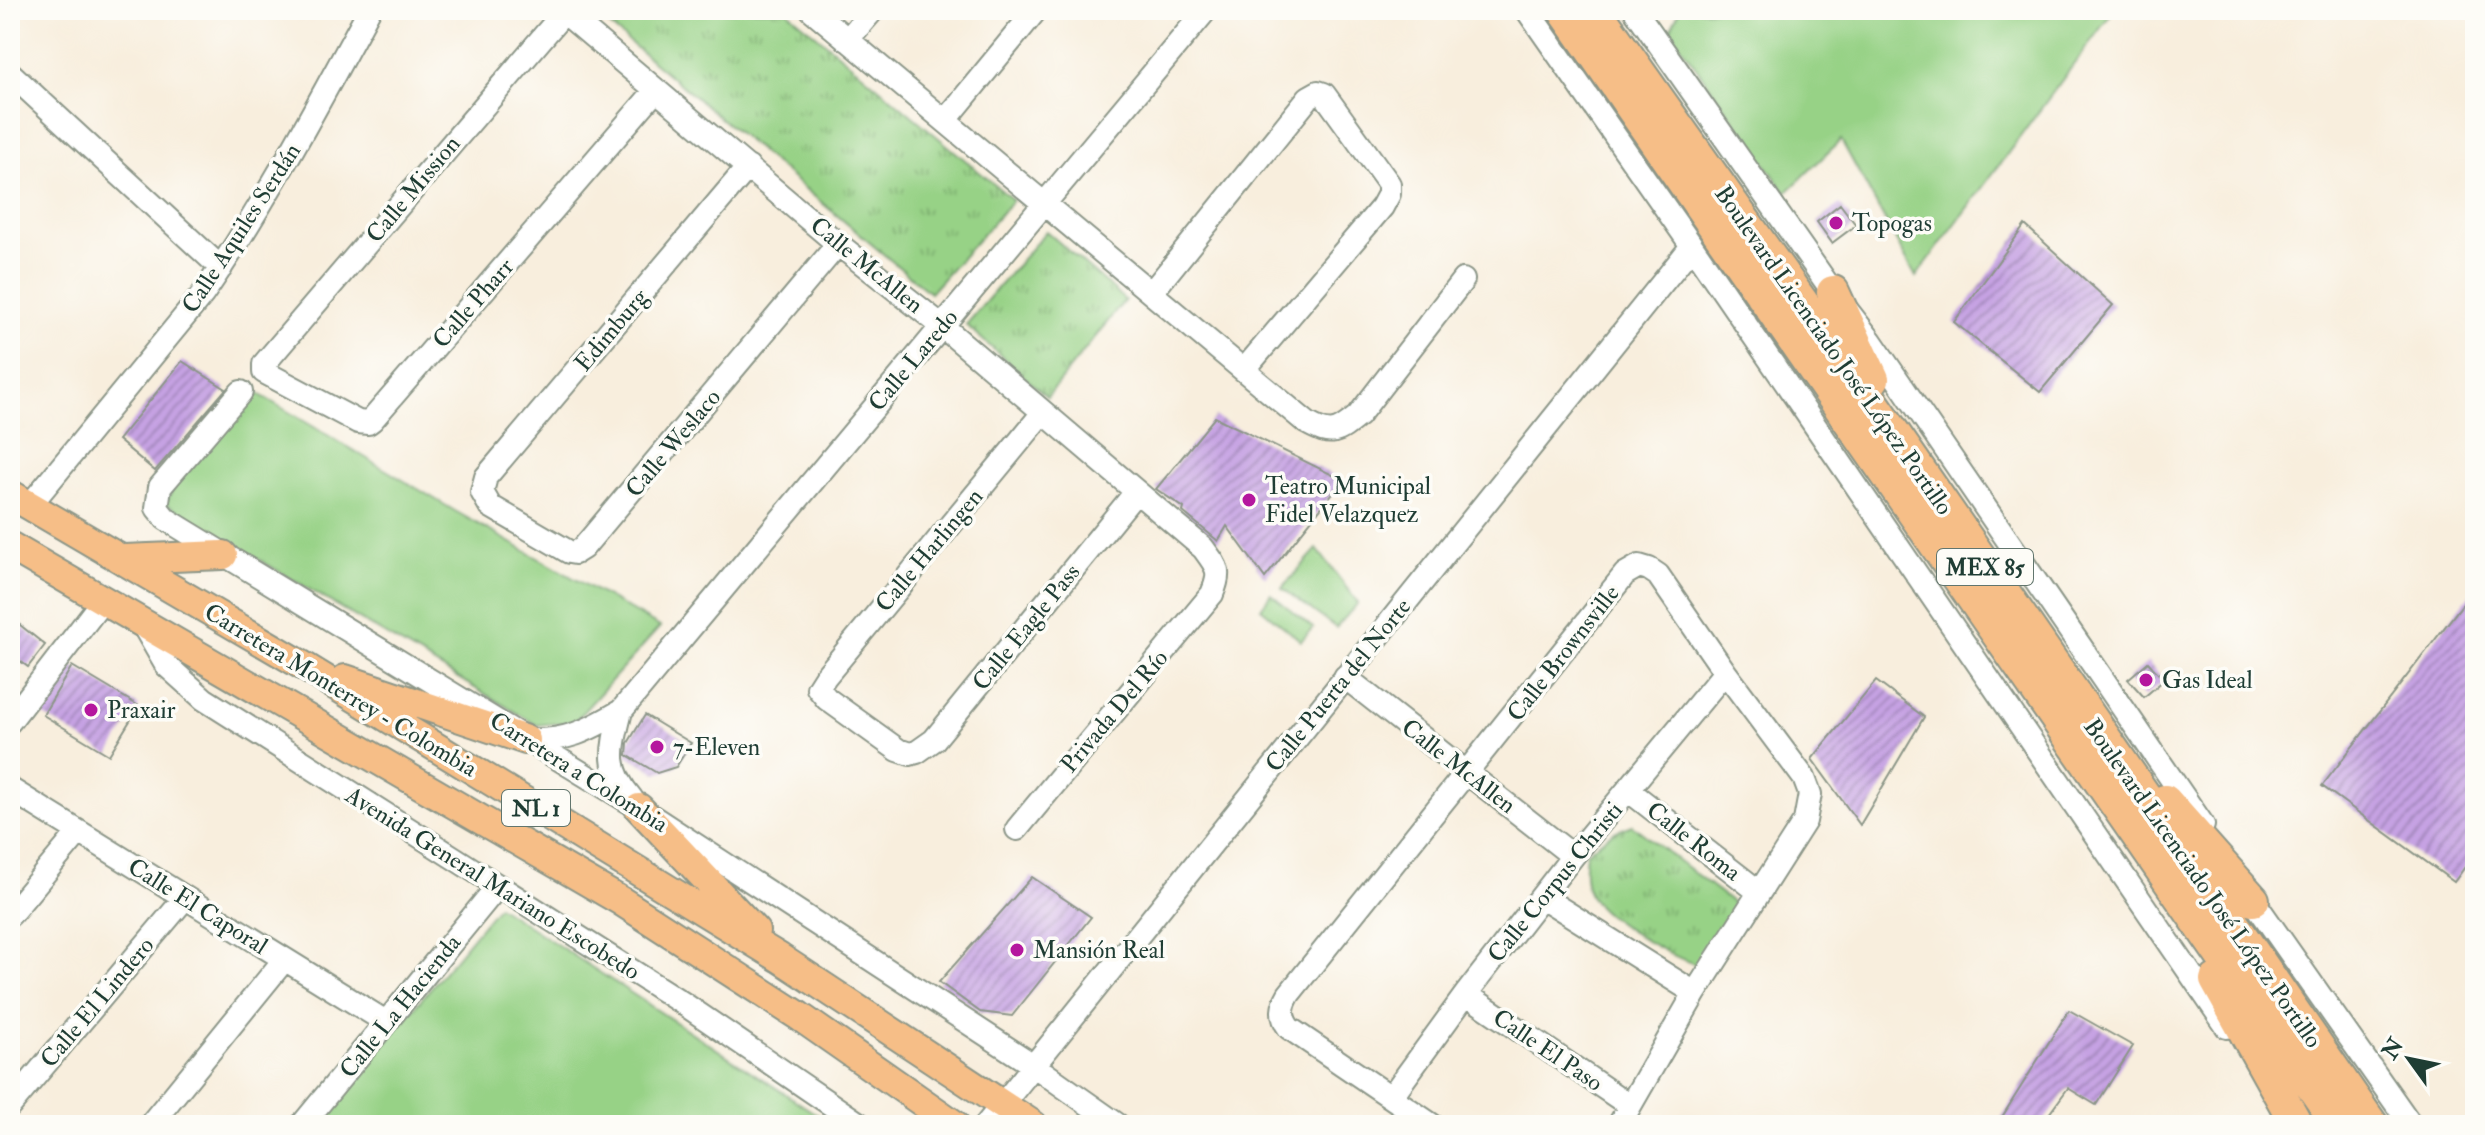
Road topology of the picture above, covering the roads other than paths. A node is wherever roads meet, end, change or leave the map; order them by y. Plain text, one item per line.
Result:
1 (369, 10) edge
2 (812, 10) edge
3 (873, 10) edge
4 (1036, 10) edge
5 (1206, 10) edge
6 (1527, 10) edge
7 (1564, 10) edge
8 (1595, 10) edge
9 (1635, 10) edge
10 (565, 11) edge
11 (847, 40) junction
12 (10, 73) edge
13 (656, 90) junction
14 (945, 121) junction
15 (748, 167) junction
16 (1044, 205) junction
17 (838, 244) junction
18 (1692, 246) junction
19 (221, 268) junction
20 (1463, 280) dead end
21 (1152, 292) junction
22 (1833, 292) junction
23 (942, 326) junction
24 (262, 369) joint
25 (1244, 370) junction
26 (241, 392) dead end
27 (1042, 414) junction
28 (1903, 448) junction
29 (1136, 492) junction
30 (482, 496) joint
31 (20, 500) edge
32 (10, 546) edge
33 (223, 555) junction
34 (124, 559) junction
35 (1212, 594) joint
36 (103, 600) junction
37 (143, 625) junction
38 (302, 665) junction
39 (1725, 672) junction
40 (1345, 677) junction
41 (621, 711) junction
42 (10, 721) edge
43 (526, 740) junction
44 (2109, 748) junction
45 (910, 754) joint
46 (1468, 773) junction
47 (10, 789) edge
48 (1628, 790) junction
49 (639, 808) junction
50 (1017, 829) dead end
51 (79, 832) junction
52 (1573, 856) junction
53 (2165, 877) junction
54 (497, 887) junction
55 (1759, 892) junction
56 (1542, 897) junction
57 (185, 898) junction
58 (2253, 900) junction
59 (10, 915) edge
60 (780, 958) junction
61 (284, 960) junction
62 (1695, 993) junction
63 (1466, 994) junction
64 (386, 1022) junction
65 (1033, 1065) junction
66 (1391, 1097) junction
67 (10, 1106) edge
68 (994, 1114) edge
69 (1624, 1115) edge
70 (150, 1125) edge
71 (302, 1125) edge
72 (861, 1125) edge
73 (955, 1125) edge
74 (1033, 1125) edge
75 (1118, 1125) edge
76 (1432, 1125) edge
77 (2297, 1125) edge
78 (2339, 1125) edge
79 (2372, 1125) edge
80 (2411, 1125) edge

1 - 19 street, Calle Aquiles Serdán
2 - 11 street
3 - 11 street
4 - 14 street
5 - 16 street, Calle Laredo
6 - 18 street
7 - 53 highway, Boulevard Licenciado José López Portillo / MEX 85
8 - 28 highway, Boulevard Licenciado José López Portillo / MEX 85
9 - 22 street, Boulevard Licenciado José López Portillo
10 - 13 street, Calle McAllen
10 - 24 street, Calle Mission
11 - 14 street
12 - 19 street
13 - 15 street, Calle McAllen
13 - 24 street, Calle Pharr
14 - 16 street
15 - 17 street, Calle McAllen
15 - 30 street, Edimburg
16 - 21 street
16 - 23 street, Calle Laredo
17 - 23 street, Calle McAllen
17 - 30 street, Calle Weslaco
18 - 40 street, Calle Puerta del Norte
18 - 77 street
19 - 31 street, Calle Aquiles Serdán
20 - 25 street
21 - 25 street
21 - 25 street
22 - 28 highway
22 - 58 street, Boulevard Licenciado José López Portillo
23 - 27 street, Calle McAllen
23 - 41 street, Calle Laredo
26 - 33 street, Carretera a Colombia
27 - 29 street, Calle McAllen
27 - 45 street, Calle Harlingen
28 - 44 highway, Boulevard Licenciado José López Portillo / MEX 85
29 - 35 street, Calle McAllen
29 - 45 street, Calle Eagle Pass
31 - 34 main road, Carretera Monterrey - Colombia / NL 1
32 - 36 main road, Carretera Monterrey - Colombia / NL 1
33 - 34 main road
33 - 43 street, Carretera a Colombia
34 - 38 main road, Carretera Monterrey - Colombia / NL 1
35 - 50 street, Privada Del Río
36 - 37 main road, Carretera Monterrey - Colombia / NL 1
36 - 42 street
37 - 54 street, Avenida General Mariano Escobedo / NL 1
37 - 73 main road, Carretera Monterrey - Colombia / NL 1
38 - 43 main road
38 - 60 main road, Carretera Monterrey - Colombia / NL 1
39 - 46 street, Calle Brownsville
39 - 48 street, Calle Corpus Christi
39 - 55 street, Calle Brownsville
40 - 46 street, Calle McAllen
40 - 65 street, Calle Puerta del Norte
41 - 43 street, Calle Laredo
41 - 49 street, Calle Laredo
43 - 49 street, Carretera a Colombia
44 - 58 highway
44 - 79 highway, Boulevard Licenciado José López Portillo / MEX 85
46 - 52 street, Calle McAllen
46 - 66 street, Calle Brownsville
47 - 51 street, Calle El Caporal
48 - 52 street, Calle Corpus Christi
48 - 55 street, Calle Roma
49 - 60 main road
49 - 65 street, Carretera a Colombia
51 - 57 street, Calle El Caporal
51 - 59 street
52 - 56 street, Calle Corpus Christi
53 - 77 highway
53 - 78 highway, Boulevard Licenciado José López Portillo / MEX 85
54 - 64 street, Calle La Hacienda
54 - 72 street, Avenida General Mariano Escobedo / NL 1
55 - 62 street, Calle Brownsville
56 - 62 street
56 - 63 street, Calle Corpus Christi
57 - 61 street, Calle El Caporal
57 - 67 street, Calle El Lindero
58 - 80 street, Boulevard Licenciado José López Portillo
60 - 68 main road, Carretera Monterrey - Colombia / NL 1
61 - 64 street, Calle El Caporal
61 - 70 street
62 - 69 street, Calle Brownsville
63 - 66 street, Calle Corpus Christi
63 - 69 street, Calle El Paso
64 - 71 street, Calle La Hacienda
65 - 68 street, Calle Puerta del Norte
65 - 75 street, Carretera a Colombia
66 - 76 street, Calle Brownsville
68 - 74 main road, Carretera Monterrey - Colombia / NL 1

